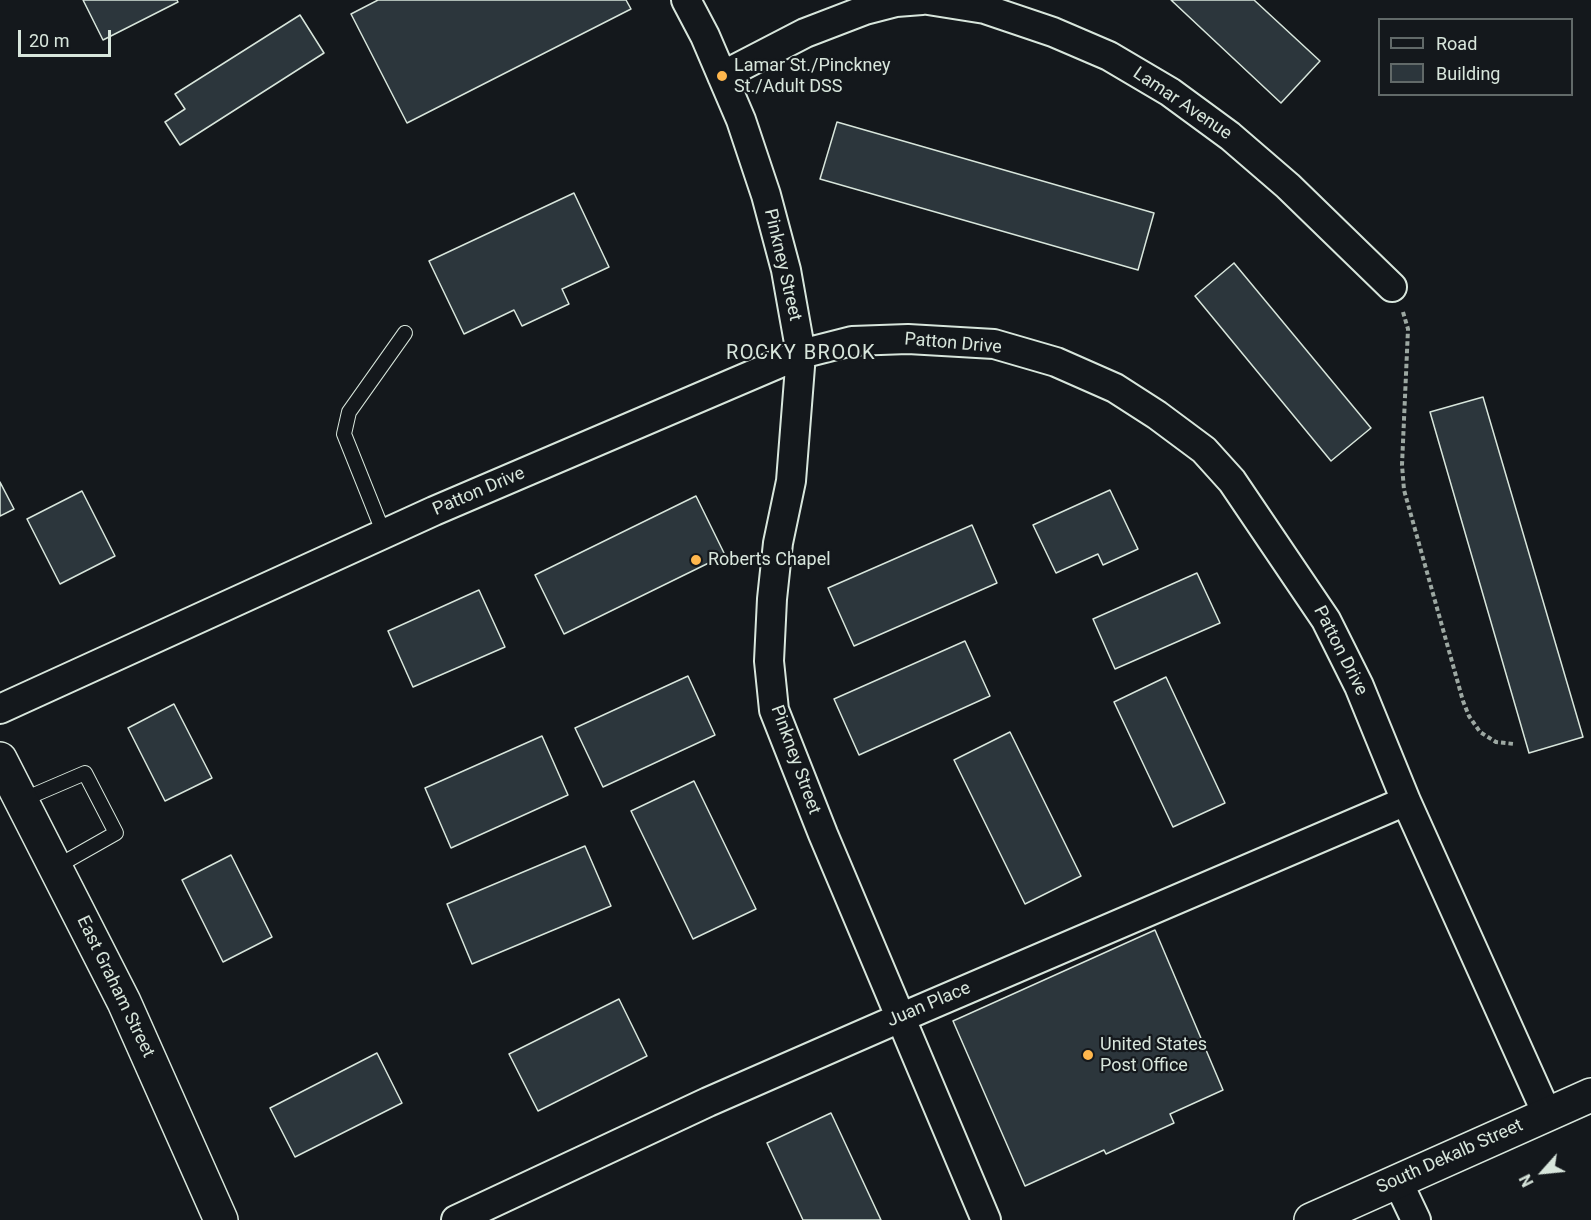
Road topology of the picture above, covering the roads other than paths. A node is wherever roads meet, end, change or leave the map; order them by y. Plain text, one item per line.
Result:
1 (686, 0) edge
2 (922, 0) edge
3 (928, 0) edge
4 (722, 76) junction
5 (1392, 287) road end
6 (405, 333) dead end
7 (801, 354) junction
8 (384, 534) junction
9 (0, 709) edge
10 (0, 759) edge
11 (22, 800) junction
12 (1406, 801) junction
13 (56, 867) junction
14 (900, 1018) junction
15 (1591, 1095) edge
16 (1547, 1114) junction
17 (1397, 1180) junction
18 (221, 1220) edge
19 (456, 1220) edge
20 (986, 1220) edge
21 (1311, 1220) edge
22 (1416, 1220) edge

1 - 4 street, Pinkney Street
2 - 4 street
3 - 5 street, Lamar Avenue
4 - 7 street, Pinkney Street
6 - 8 lane
7 - 8 street, Patton Drive
7 - 12 street, Patton Drive
7 - 14 street, Pinkney Street
8 - 9 street, Patton Drive
10 - 11 street, East Graham Street
11 - 13 street, East Graham Street
11 - 13 lane
12 - 14 street, Juan Place
12 - 16 street, Patton Drive
13 - 18 street, East Graham Street
14 - 19 street, Juan Place
14 - 20 street, Pinkney Street
15 - 16 street, South Dekalb Street
16 - 17 street, South Dekalb Street
17 - 21 street, South Dekalb Street
17 - 22 street

